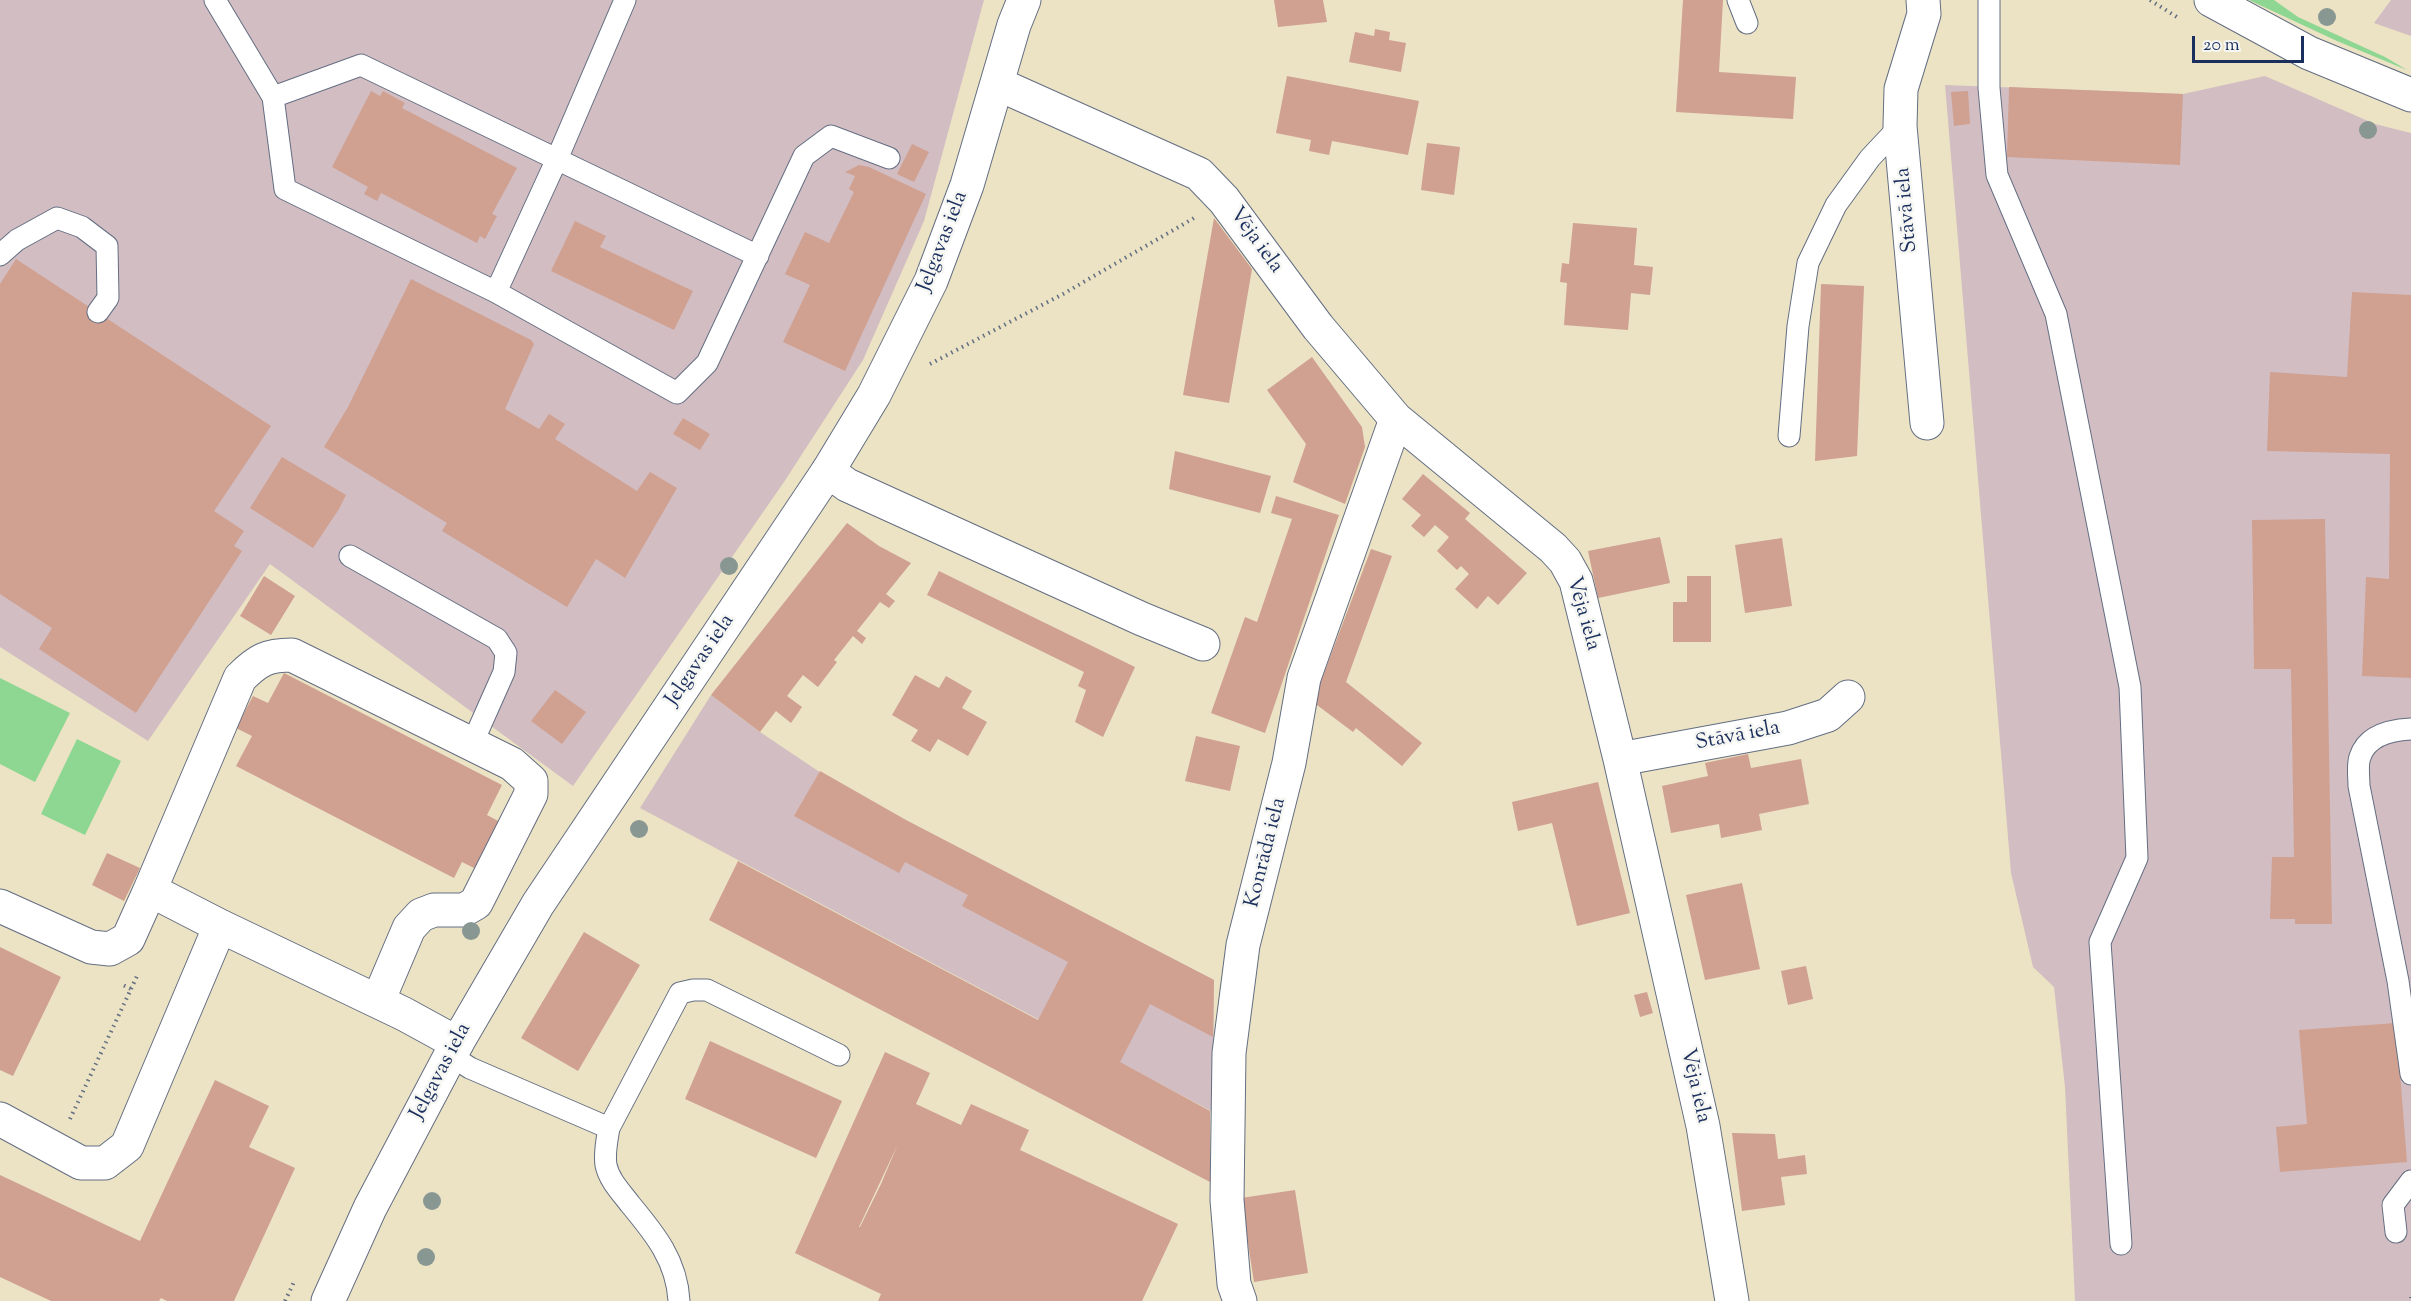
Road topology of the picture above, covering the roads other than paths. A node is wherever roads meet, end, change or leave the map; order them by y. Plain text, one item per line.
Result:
1 (215, 0) edge
2 (626, 0) edge
3 (1024, 0) edge
4 (1738, 0) edge
5 (1923, 0) edge
6 (1989, 0) edge
7 (2211, 0) edge
8 (1747, 24) dead end
9 (998, 84) junction
10 (2411, 95) edge
11 (273, 97) junction
12 (1900, 126) junction
13 (889, 158) dead end
14 (557, 159) junction
15 (0, 255) edge
16 (758, 256) junction
17 (496, 292) junction
18 (98, 312) dead end
19 (1395, 419) junction
20 (1927, 423) dead end
21 (1789, 436) dead end
22 (828, 471) junction
23 (350, 556) dead end
24 (1203, 644) dead end
25 (1848, 697) dead end
26 (2411, 729) edge
27 (472, 744) junction
28 (1620, 759) junction
29 (150, 890) junction
30 (0, 906) edge
31 (220, 926) junction
32 (378, 1001) junction
33 (453, 1049) junction
34 (839, 1055) dead end
35 (2411, 1074) edge
36 (0, 1119) edge
37 (609, 1128) junction
38 (2411, 1181) edge
39 (2396, 1232) dead end
40 (2121, 1244) dead end
41 (328, 1301) edge
42 (679, 1301) edge
43 (1240, 1301) edge
44 (1732, 1301) edge

1 - 11 lane
2 - 14 lane
3 - 9 street, Jelgavas iela
4 - 8 lane
5 - 12 street, Stāvā iela
6 - 40 lane
7 - 10 street
9 - 19 street, Vēja iela
9 - 22 street, Jelgavas iela
11 - 14 lane
11 - 17 lane
12 - 20 street, Stāvā iela
12 - 21 lane
13 - 16 lane
14 - 16 lane
14 - 17 lane
15 - 18 lane
16 - 17 lane
19 - 28 street, Vēja iela
19 - 43 street, Konrāda iela
22 - 24 street
22 - 33 street, Jelgavas iela
23 - 27 lane
25 - 28 street, Stāvā iela
26 - 35 lane
27 - 29 street
27 - 32 street
28 - 44 street, Vēja iela
29 - 30 street
29 - 31 street
31 - 32 street
31 - 36 street
32 - 33 street
33 - 37 lane
33 - 41 street, Jelgavas iela
34 - 37 lane
37 - 42 lane
38 - 39 lane

